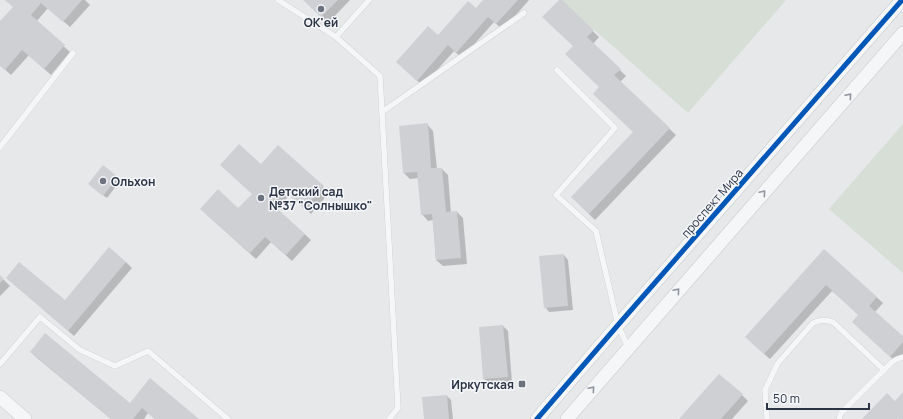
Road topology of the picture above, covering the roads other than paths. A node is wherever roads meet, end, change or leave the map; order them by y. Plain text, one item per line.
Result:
1 (278, 0) edge
2 (369, 0) edge
3 (902, 0) edge
4 (524, 13) dead end
5 (903, 33) edge
6 (336, 37) junction
7 (73, 53) dead end
8 (557, 70) dead end
9 (382, 112) junction
10 (0, 146) edge
11 (618, 325) junction
12 (628, 347) junction
13 (903, 357) edge
14 (0, 364) edge
15 (884, 370) junction
16 (0, 397) edge
17 (25, 419) edge
18 (228, 419) edge
19 (389, 419) edge
20 (537, 419) edge
21 (567, 419) edge
22 (767, 419) edge
23 (840, 419) edge

1 - 6 lane
2 - 6 lane
3 - 11 street, проспект Мира
4 - 9 lane
12 -> 5 street
6 - 9 lane
7 - 10 lane
8 - 11 lane
9 - 19 lane
11 - 12 lane
11 - 20 street, проспект Мира
21 -> 12 street
13 - 15 lane
14 - 18 lane
15 - 22 lane
15 - 23 lane
16 - 17 street

